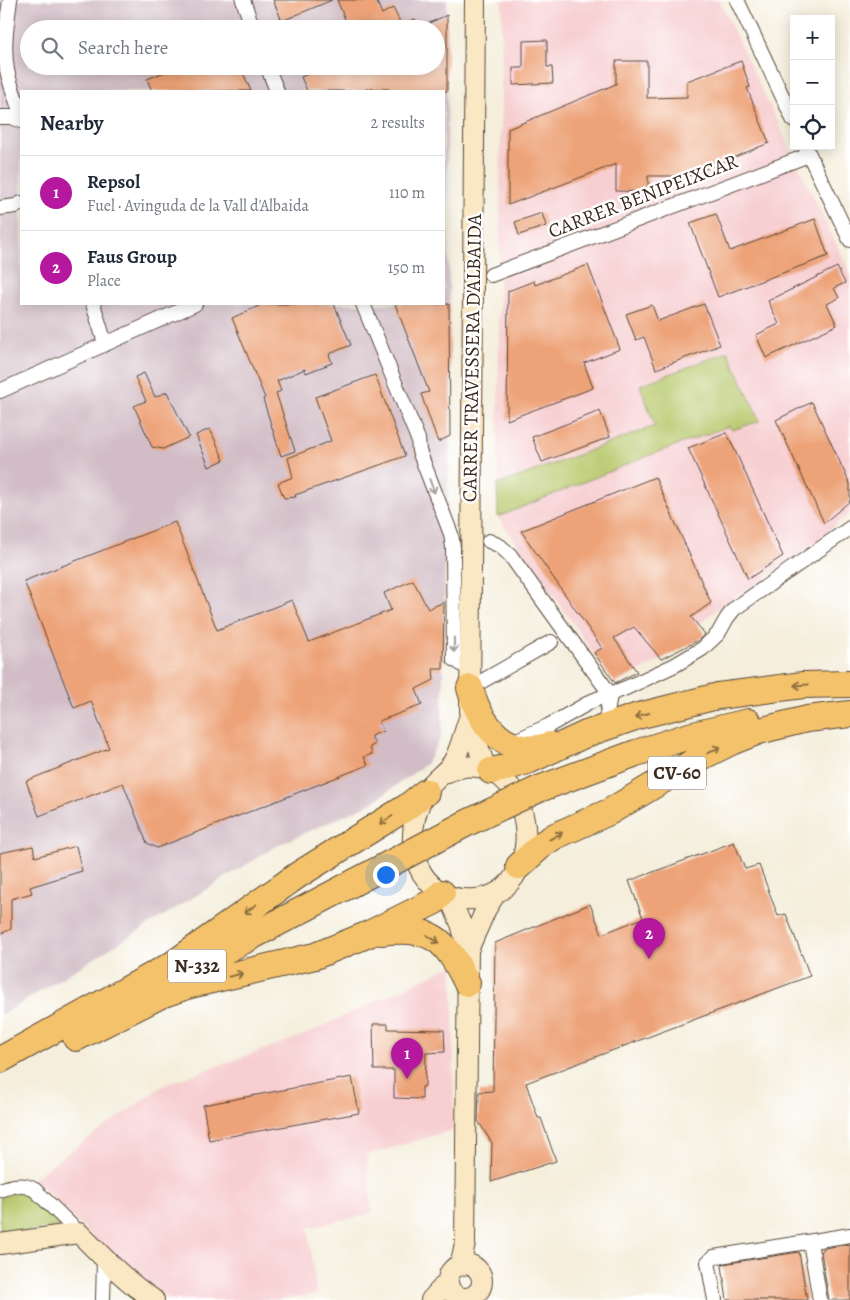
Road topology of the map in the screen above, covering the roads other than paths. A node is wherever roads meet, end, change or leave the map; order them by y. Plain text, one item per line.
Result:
1 (9, 0) edge
2 (243, 0) edge
3 (475, 0) edge
4 (737, 0) edge
5 (0, 18) edge
6 (250, 20) edge
7 (271, 75) edge
8 (277, 90) edge
9 (20, 111) edge
10 (790, 113) edge
11 (0, 117) edge
12 (20, 120) edge
13 (807, 151) edge
14 (20, 204) edge
15 (0, 208) edge
16 (850, 240) edge
17 (491, 275) dead end
18 (93, 305) edge
19 (193, 305) edge
20 (363, 305) edge
21 (105, 343) junction
22 (0, 391) edge
23 (850, 528) edge
24 (489, 541) dead end
25 (551, 642) dead end
26 (470, 679) junction
27 (850, 684) edge
28 (610, 694) junction
29 (850, 704) edge
30 (850, 714) edge
31 (470, 716) junction
32 (596, 731) junction
33 (517, 740) dead end
34 (489, 770) junction
35 (445, 773) junction
36 (426, 792) junction
37 (519, 866) junction
38 (445, 894) junction
39 (496, 894) junction
40 (369, 934) junction
41 (468, 950) junction
42 (468, 983) junction
43 (0, 1060) edge
44 (0, 1068) edge
45 (0, 1077) edge
46 (0, 1190) edge
47 (850, 1235) edge
48 (84, 1239) junction
49 (810, 1242) junction
50 (0, 1244) edge
51 (0, 1254) edge
52 (104, 1260) junction
53 (458, 1287) edge
54 (103, 1300) edge
55 (154, 1300) edge
56 (430, 1300) edge
57 (714, 1300) edge
58 (820, 1300) edge

1 - 5 street
1 - 9 street
2 - 6 street
3 - 26 main road, CARRER TRAVESSERA D'ALBAIDA
4 - 10 street
7 - 8 street
11 - 12 street
13 - 16 street
13 - 17 street, CARRER BENIPEIXCAR
14 - 15 street
18 - 21 street
19 - 21 street
20 -> 26 street
21 - 22 street
23 - 28 street
24 - 28 street
25 - 26 street
26 - 31 main road, CARRER TRAVESSERA D'ALBAIDA
26 - 32 highway
27 -> 32 highway
28 - 32 street
28 - 33 street
29 - 44 highway, N-332, bridge
37 -> 30 highway, CV-60
31 - 34 main road, CARRER TRAVESSERA D'ALBAIDA
31 - 35 main road, CARRER TRAVESSERA D'ALBAIDA
32 - 34 highway
34 - 35 main road
34 - 37 main road
35 - 36 main road
36 - 38 main road
36 -> 43 highway
37 - 39 main road
38 - 39 main road
38 - 40 highway
38 - 41 main road
39 - 41 main road
40 -> 42 highway
45 -> 40 highway
41 - 42 main road
42 - 53 main road
46 - 48 street
47 - 49 street
48 - 50 main road
48 - 51 main road
48 - 52 main road
49 - 57 street
49 - 58 street
52 - 54 street
52 - 55 main road
53 - 56 main road

